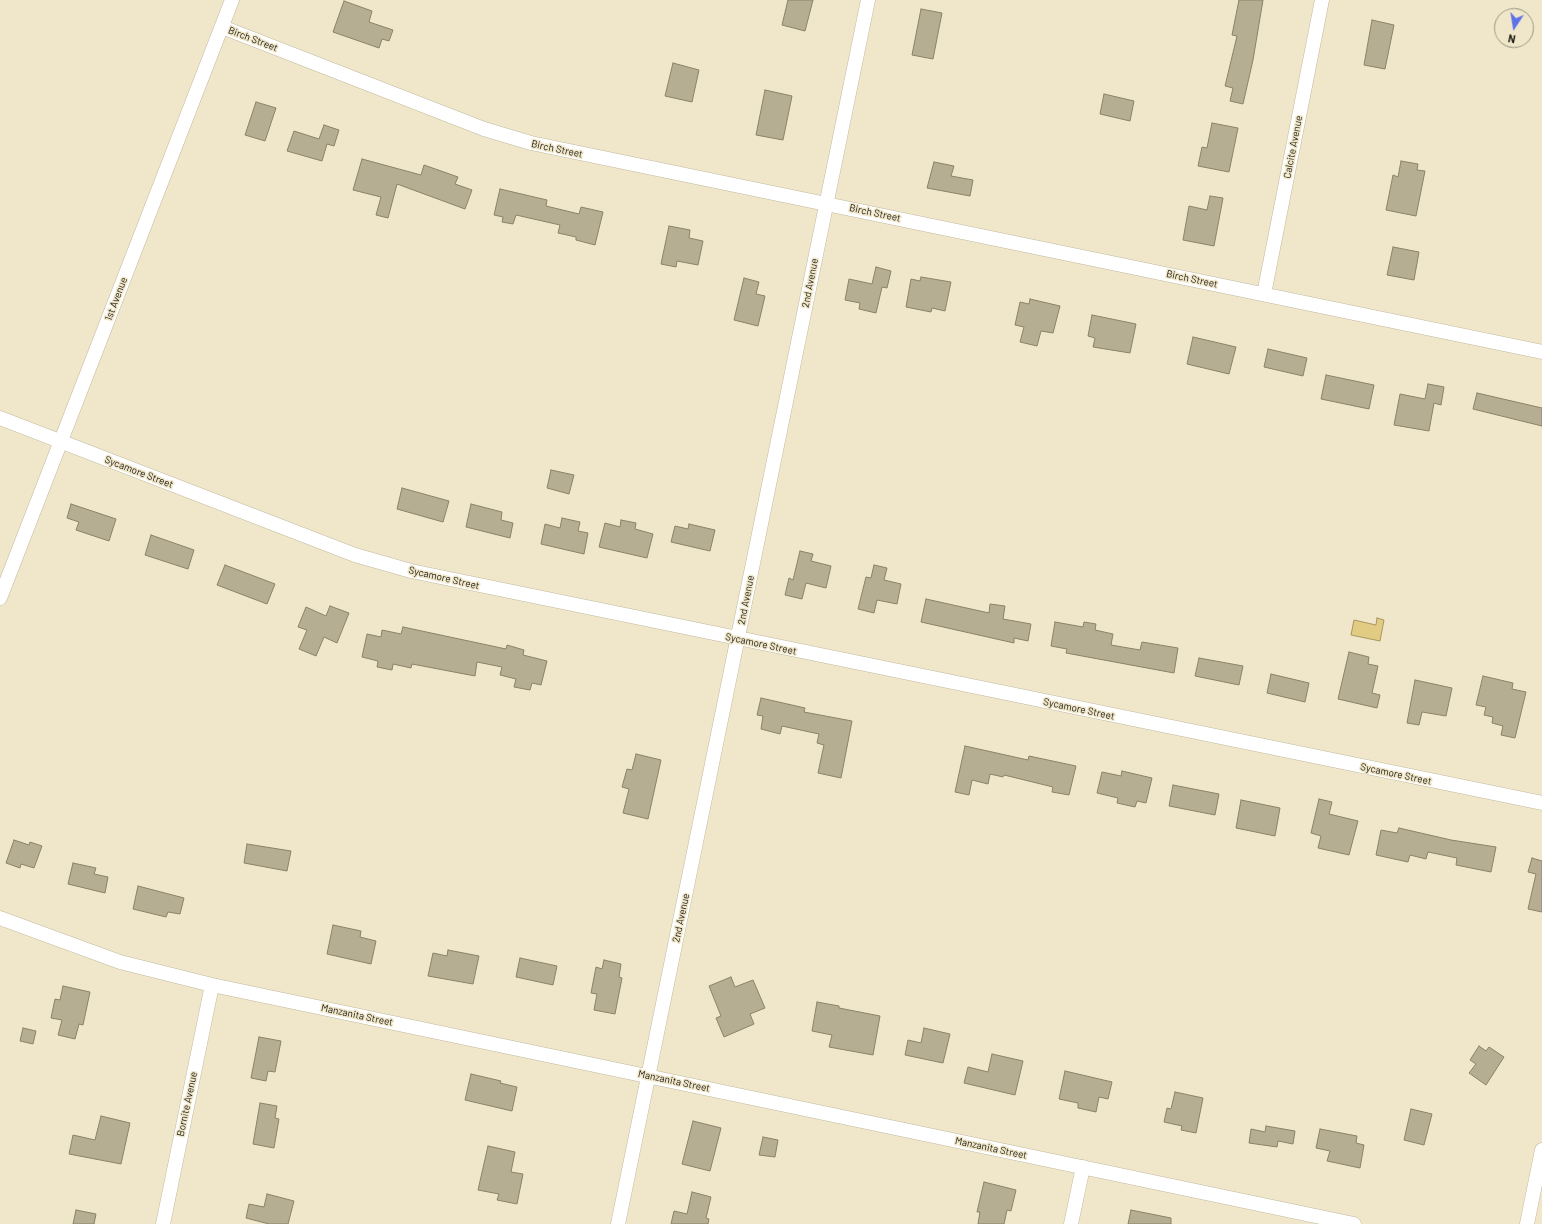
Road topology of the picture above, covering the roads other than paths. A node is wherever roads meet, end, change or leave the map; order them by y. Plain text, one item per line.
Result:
1 (232, 0) edge
2 (868, 0) edge
3 (1322, 0) edge
4 (222, 27) junction
5 (827, 203) junction
6 (1264, 294) junction
7 (1542, 352) edge
8 (0, 418) edge
9 (61, 442) junction
10 (0, 598) edge
11 (738, 639) junction
12 (1542, 803) edge
13 (0, 918) edge
14 (212, 985) junction
15 (648, 1075) junction
16 (1542, 1150) edge
17 (1083, 1167) junction
18 (163, 1224) edge
19 (618, 1224) edge
20 (1071, 1224) edge
21 (1354, 1224) edge
22 (1527, 1224) edge

1 - 4 street, 1st Avenue
2 - 5 street, 2nd Avenue
3 - 6 street, Calcite Avenue
4 - 5 street, Birch Street
4 - 9 street, 1st Avenue
5 - 6 street, Birch Street
5 - 11 street, 2nd Avenue
6 - 7 street, Birch Street
8 - 9 street, Sycamore Street
9 - 10 street, 1st Avenue
9 - 11 street, Sycamore Street
11 - 12 street, Sycamore Street
11 - 15 street, 2nd Avenue
13 - 14 street, Manzanita Street
14 - 15 street, Manzanita Street
14 - 18 street, Bornite Avenue
15 - 17 street, Manzanita Street
15 - 19 street, 2nd Avenue
16 - 22 street
17 - 20 street
17 - 21 street, Manzanita Street

